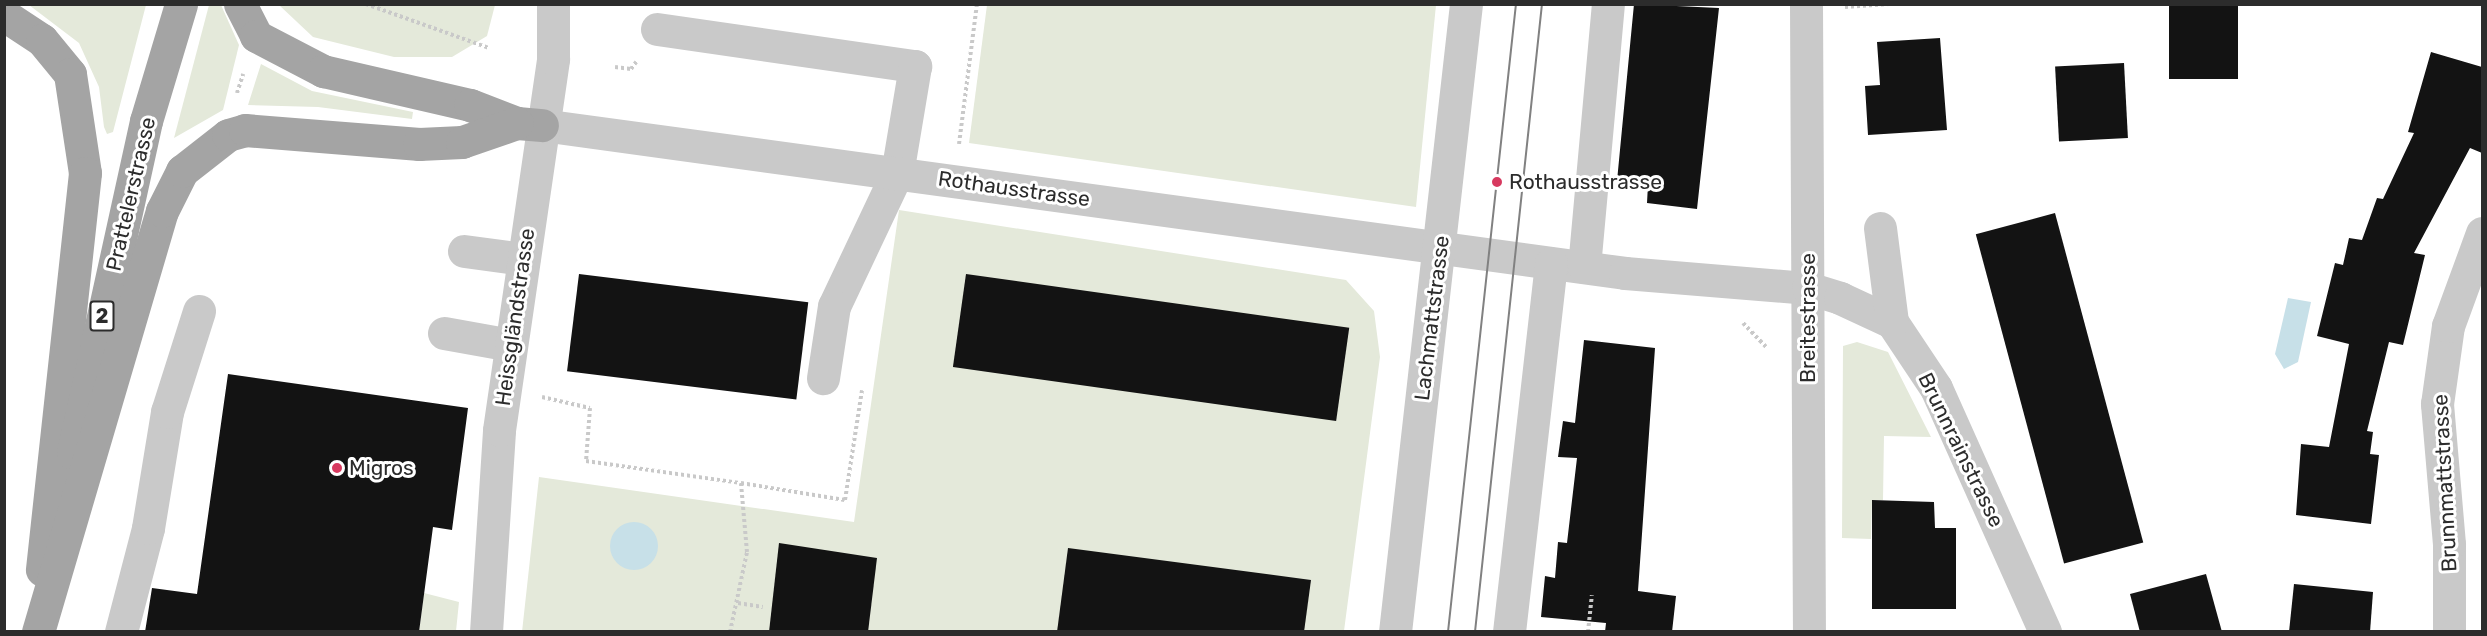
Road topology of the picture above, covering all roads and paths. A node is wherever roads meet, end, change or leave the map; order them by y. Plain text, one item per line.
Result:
1 (181, 4) edge
2 (240, 4) edge
3 (366, 4) edge
4 (553, 4) edge
5 (977, 4) edge
6 (1466, 4) edge
7 (1608, 4) edge
8 (1806, 4) edge
9 (1889, 4) edge
10 (1868, 6) edge
11 (4, 15) edge
12 (657, 29) dead end
13 (489, 48) dead end
14 (247, 63) dead end
15 (234, 103) dead end
16 (529, 124) junction
17 (897, 173) junction
18 (954, 181) junction
19 (1880, 228) dead end
20 (2482, 233) edge
21 (1440, 248) junction
22 (464, 251) dead end
23 (523, 259) junction
24 (1551, 263) junction
25 (1584, 267) junction
26 (1808, 288) junction
27 (199, 310) dead end
28 (1735, 321) dead end
29 (1892, 322) junction
30 (444, 333) dead end
31 (511, 345) junction
32 (1771, 356) dead end
33 (823, 378) dead end
34 (864, 383) dead end
35 (504, 388) junction
36 (741, 483) junction
37 (1592, 595) dead end
38 (738, 603) junction
39 (763, 607) dead end
40 (37, 632) edge
41 (121, 632) edge
42 (486, 632) edge
43 (730, 632) edge
44 (1395, 632) edge
45 (1509, 632) edge
46 (1588, 632) edge
47 (1809, 632) edge
48 (2045, 632) edge
49 (2449, 632) edge

1 - 40 main road, Prattelerstrasse / 2
2 - 16 main road
3 - 13 path
4 - 16 street, Heissgländstrasse
5 - 18 path
6 - 21 street, Lachmattstrasse
7 - 25 street
8 - 26 street, Breitestrasse
9 - 10 path
11 - 40 main road
12 - 17 street
14 - 15 path
16 - 17 street, Rothausstrasse
16 - 23 street, Heissgländstrasse
16 - 40 main road
17 - 18 street, Rothausstrasse
17 - 33 street
18 - 21 street, Rothausstrasse
19 - 29 street
20 - 49 street, Brunnmattstrasse
21 - 24 street, Rothausstrasse
21 - 44 street, Lachmattstrasse
22 - 23 street
23 - 31 street, Heissgländstrasse
24 - 25 street, Rothausstrasse
24 - 45 street
25 - 26 street, Rothausstrasse
26 - 29 street
26 - 47 street, Breitestrasse
27 - 41 street
28 - 32 path
29 - 48 street, Brunnrainstrasse
30 - 31 street
31 - 35 street, Heissgländstrasse
34 - 36 path
35 - 36 path
35 - 42 street, Heissgländstrasse
36 - 38 path
37 - 46 path
38 - 39 path
38 - 43 path

